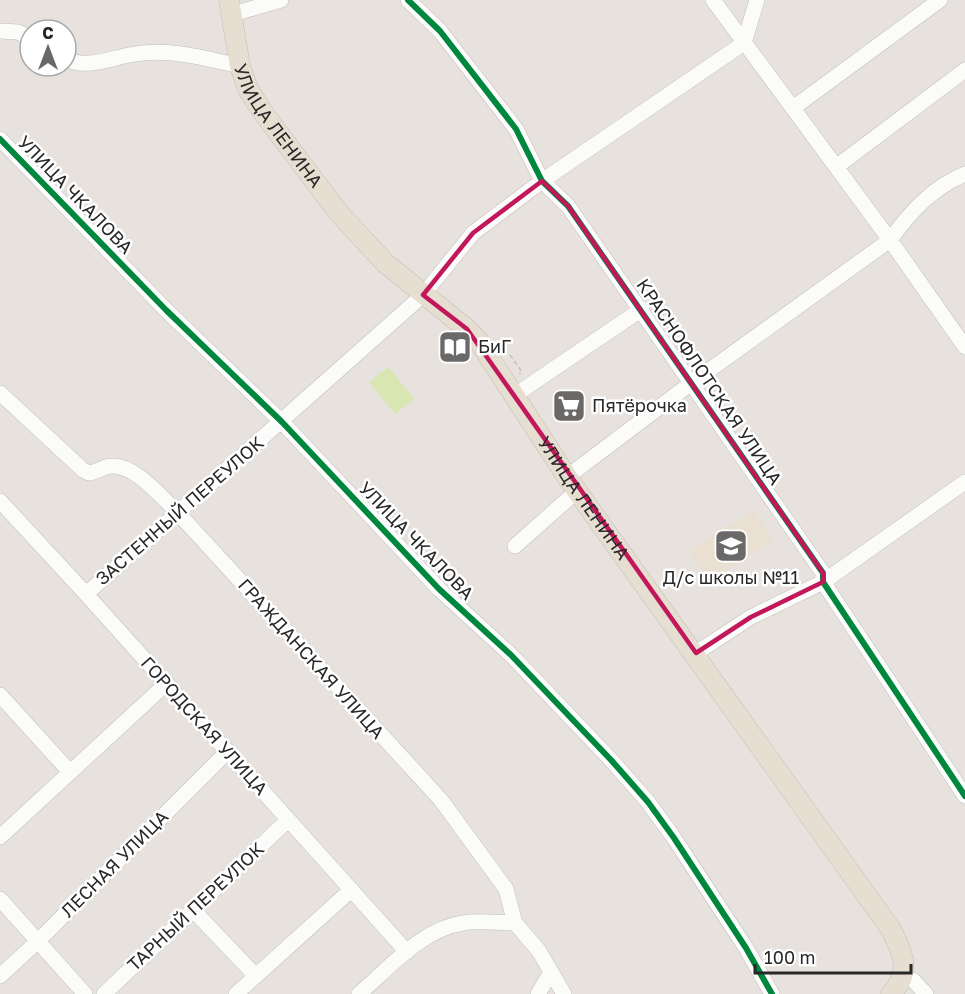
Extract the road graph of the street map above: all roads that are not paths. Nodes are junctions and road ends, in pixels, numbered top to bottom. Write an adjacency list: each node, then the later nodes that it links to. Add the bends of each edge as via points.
1 (281, 0): 6 (street)
2 (408, 0): 17 (street, КРАСНОФЛОТСКАЯ УЛИЦА, via 440,31 516,129)
3 (713, 0): 9 (street)
4 (757, 0): 9 (street)
5 (940, 0): 13 (street)
6 (231, 7): 11 (main road, УЛИЦА ЛЕНИНА)
7 (0, 31): 8 (street)
8 (18, 33)
9 (744, 43): 13 (street); 17 (street, ЗАСТЕННЫЙ ПЕРЕУЛОК)
10 (78, 62): 11 (street, via 165,52)
11 (240, 66): 19 (main road, УЛИЦА ЛЕНИНА, via 248,89 264,114 338,212 385,263)
12 (965, 70): 15 (street)
13 (793, 108): 15 (street)
14 (0, 139): 25 (street, УЛИЦА ЧКАЛОВА, via 166,310)
15 (836, 167): 18 (street)
16 (965, 174): 18 (street, via 932,193)
17 (542, 181): 19 (street, ЗАСТЕННЫЙ ПЕРЕУЛОК, via 473,233); 20 (street, КРАСНОФЛОТСКАЯ УЛИЦА, via 568,206)
18 (890, 240): 21 (street); 22 (street)
19 (423, 295): 24 (main road, УЛИЦА ЛЕНИНА, via 467,329); 25 (street, ЗАСТЕННЫЙ ПЕРЕУЛОК)
20 (642, 309): 22 (street, КРАСНОФЛОТСКАЯ УЛИЦА); 24 (street)
21 (965, 347)
22 (690, 384): 27 (street); 31 (street, КРАСНОФЛОТСКАЯ УЛИЦА, via 822,573)
23 (0, 393): 29 (street, ГРАЖДАНСКАЯ УЛИЦА, via 83,470 89,473 110,466 126,470)
24 (515, 395): 27 (main road, УЛИЦА ЛЕНИНА)
25 (282, 422): 29 (street, ЗАСТЕННЫЙ ПЕРЕУЛОК); 57 (street, УЛИЦА ЧКАЛОВА, via 439,589 575,719 648,802 746,948)
26 (965, 482): 31 (street)
27 (572, 484): 30 (street); 33 (main road, УЛИЦА ЛЕНИНА)
28 (0, 501): 32 (street, ГОРОДСКАЯ УЛИЦА)
29 (178, 513): 32 (street, ЗАСТЕННЫЙ ПЕРЕУЛОК); 44 (street, ГРАЖДАНСКАЯ УЛИЦА, via 441,800 506,889)
30 (515, 546)
31 (823, 582): 33 (street, via 751,617); 38 (street, КРАСНОФЛОТСКАЯ УЛИЦА)
32 (86, 594): 34 (street, ГОРОДСКАЯ УЛИЦА)
33 (696, 653): 50 (main road, УЛИЦА ЛЕНИНА, via 890,928 905,961)
34 (167, 683): 36 (street, ГОРОДСКАЯ УЛИЦА); 37 (street)
35 (0, 695): 37 (street)
36 (228, 751): 39 (street, ГОРОДСКАЯ УЛИЦА); 45 (street, ЛЕСНАЯ УЛИЦА)
37 (69, 771): 40 (street)
38 (965, 796)
39 (288, 820): 41 (street, ГОРОДСКАЯ УЛИЦА); 43 (street, ТАРНЫЙ ПЕРЕУЛОК)
40 (0, 837)
41 (351, 890): 46 (street, ГОРОДСКАЯ УЛИЦА); 49 (street)
42 (0, 899): 45 (street)
43 (193, 910): 49 (street); 52 (street, ТАРНЫЙ ПЕРЕУЛОК)
44 (514, 923): 46 (street, via 464,922); 47 (street, ГРАЖДАНСКАЯ УЛИЦА, via 539,951)
45 (37, 942): 48 (street, ЛЕСНАЯ УЛИЦА); 51 (street)
46 (407, 952): 54 (street)
47 (551, 972): 55 (street); 56 (street, ГРАЖДАНСКАЯ УЛИЦА)
48 (0, 975)
49 (256, 976): 53 (street)
50 (903, 978): 58 (main road); 59 (street, via 913,980)
51 (85, 994)
52 (104, 994)
53 (236, 994)
54 (359, 994)
55 (538, 994)
56 (564, 994)
57 (772, 994)
58 (891, 994)
59 (926, 994)

